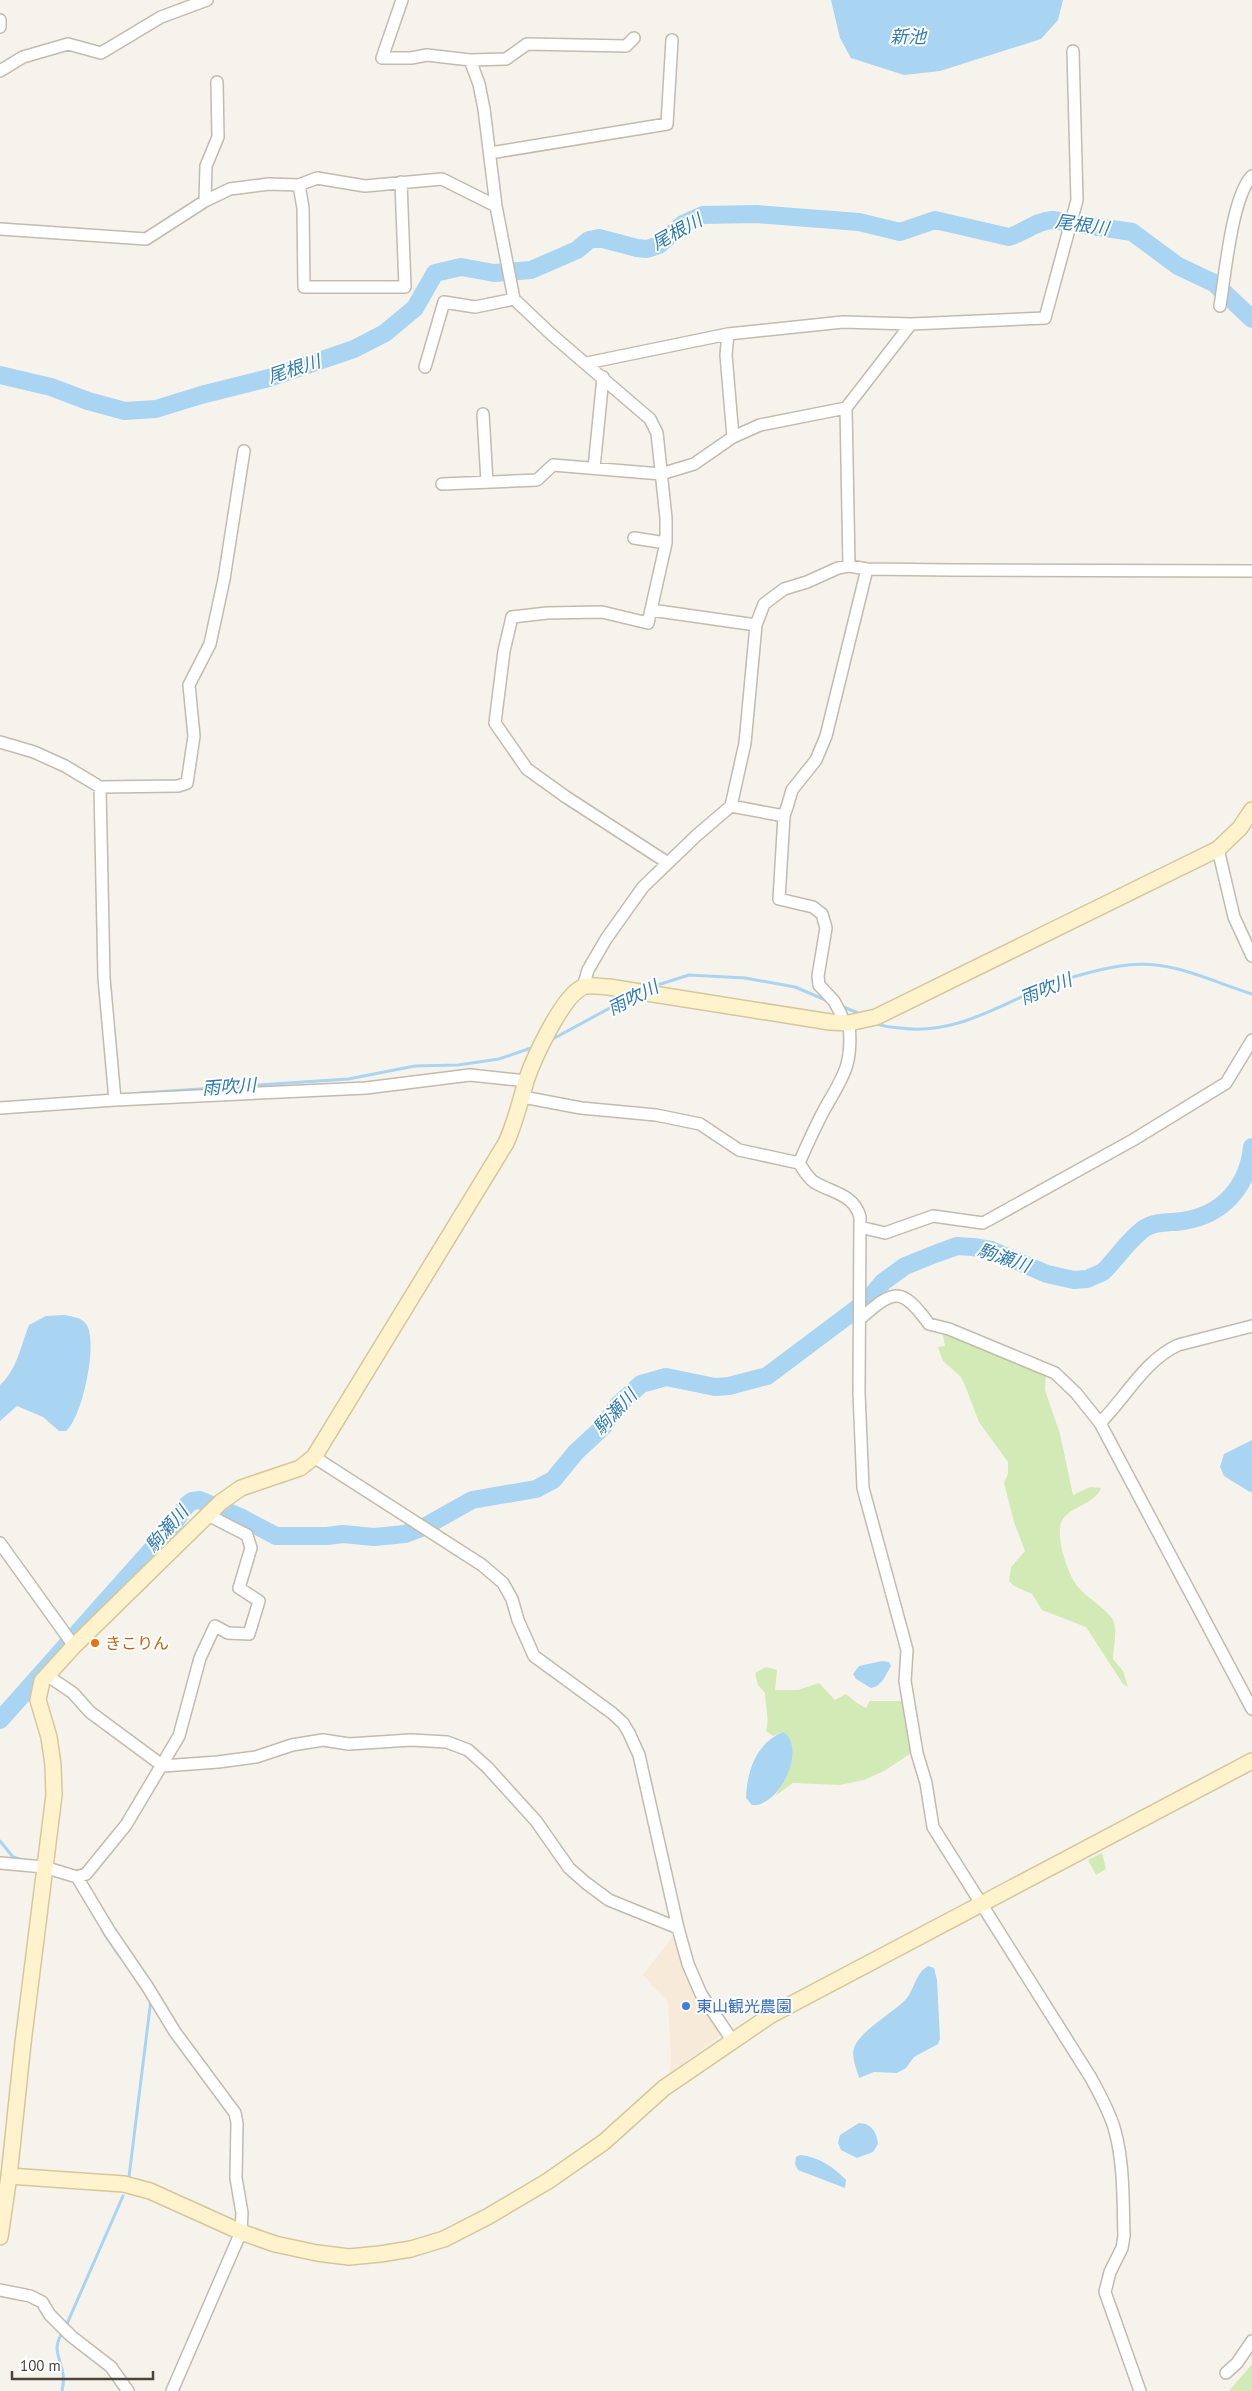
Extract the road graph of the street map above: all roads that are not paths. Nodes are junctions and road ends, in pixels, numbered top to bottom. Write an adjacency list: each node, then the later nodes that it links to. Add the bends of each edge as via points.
1 (207, 0): 9 (street, via 161,17 101,53 68,44 23,57)
2 (402, 0): 8 (street, via 382,58 427,55)
3 (0, 20): 4 (street)
4 (0, 27)
5 (634, 38): 8 (street, via 626,46 527,44 506,59)
6 (672, 40): 11 (street, via 667,124)
7 (1073, 51): 20 (street, via 1077,200 1045,318)
8 (470, 60): 11 (street, via 479,84)
9 (0, 71)
10 (217, 82): 15 (street, via 218,137 206,166)
11 (490, 153): 16 (street)
12 (1252, 176): 19 (street, via 1245,183 1235,217)
13 (400, 182): 14 (street, via 365,186 317,178); 14 (street, via 405,287 304,287 303,208); 16 (street, via 442,179)
14 (299, 185): 15 (street, via 269,184 230,189)
15 (205, 201): 17 (street, via 146,239)
16 (496, 206): 18 (street)
17 (0, 229)
18 (514, 299): 22 (street); 23 (street, via 475,307 444,302)
19 (1220, 306)
20 (911, 324): 21 (street, via 843,322); 25 (street)
21 (728, 334): 22 (street); 27 (street, via 726,355)
22 (587, 363): 24 (street)
23 (425, 367)
24 (603, 378): 29 (street); 30 (street, via 650,419 657,433)
25 (846, 408): 27 (street, via 783,419); 35 (street)
26 (483, 414): 31 (street)
27 (733, 437): 30 (street, via 694,464)
28 (244, 451): 41 (street, via 224,579 210,644 189,685 194,736 186,783 178,786)
29 (594, 468): 30 (street); 31 (street, via 553,465 537,480)
30 (661, 474): 34 (street)
31 (487, 482): 32 (street)
32 (442, 484)
33 (634, 538): 34 (street)
34 (666, 543): 38 (street)
35 (849, 566): 36 (street); 39 (street, via 773,596 764,604)
36 (867, 568): 37 (street); 44 (street, via 826,736 816,760 792,790)
37 (1252, 571)
38 (651, 610): 39 (street); 46 (street, via 648,624 602,612 512,617 504,651 495,723 527,769)
39 (756, 625): 42 (street, via 746,743)
40 (0, 742): 41 (street, via 34,752)
41 (100, 787): 53 (street, via 104,978)
42 (731, 806): 44 (street); 46 (street)
43 (1252, 810): 45 (street, via 1240,828)
44 (784, 816): 49 (street, via 779,900 813,907 822,914 826,928 819,985)
45 (1218, 849): 47 (street, via 1234,916); 49 (street, via 876,1017)
46 (668, 863): 48 (street, via 643,887 606,939 588,970)
47 (1252, 956)
48 (583, 987): 49 (street, via 625,989); 51 (street, via 566,1003)
49 (847, 1021): 55 (street, via 850,1050 844,1078)
50 (1252, 1040): 56 (street, via 1226,1083 1133,1140 982,1223 933,1216 885,1233)
51 (526, 1081): 52 (street); 53 (street, via 470,1074 366,1088)
52 (523, 1097): 55 (street, via 700,1124 739,1150); 60 (street, via 506,1143)
53 (114, 1100): 54 (street)
54 (0, 1108)
55 (799, 1163): 56 (street, via 812,1181 846,1197 858,1207)
56 (860, 1226): 57 (street)
57 (860, 1316): 59 (street, via 888,1297 903,1297 915,1305 929,1324 950,1328 1055,1373); 71 (street, via 863,1488 907,1650 906,1681 917,1753 933,1827)
58 (1252, 1326): 59 (street, via 1167,1350)
59 (1100, 1423): 65 (street)
60 (314, 1458): 61 (street, via 300,1468 241,1488); 72 (street, via 482,1565 503,1583 530,1650 540,1662 596,1700 623,1723 638,1755)
61 (213, 1510): 63 (street); 67 (street, via 247,1535 251,1548 239,1588 259,1601 249,1634 228,1632 215,1626 200,1658 179,1736)
62 (0, 1543): 63 (street)
63 (74, 1646): 64 (street)
64 (48, 1676): 67 (street); 69 (street, via 39,1689 38,1700 53,1765 54,1795)
65 (1252, 1709)
66 (1252, 1761): 71 (street)
67 (162, 1766): 70 (street, via 126,1825 86,1874); 72 (street, via 256,1757 292,1745 323,1740 349,1744 411,1740 447,1742 468,1750 487,1767 536,1821 569,1868 586,1882 610,1900)
68 (0, 1863): 69 (street)
69 (44, 1867): 70 (street); 74 (street)
70 (77, 1876): 75 (street, via 175,2032 234,2113)
71 (980, 1904): 73 (street, via 771,2015); 82 (street, via 1091,2078 1115,2130 1120,2158 1124,2236 1105,2292)
72 (678, 1928): 73 (street, via 701,1994)
73 (732, 2040): 75 (street, via 664,2088 604,2142 518,2199 444,2239 411,2249 349,2257 291,2249)
74 (9, 2176): 75 (street, via 124,2184 150,2191); 76 (street)
75 (241, 2232): 81 (street)
76 (0, 2237)
77 (0, 2290): 80 (street, via 42,2302 71,2336 110,2367)
78 (1252, 2341): 79 (street)
79 (1226, 2373)
80 (128, 2391)
81 (172, 2391)
82 (1140, 2391)

